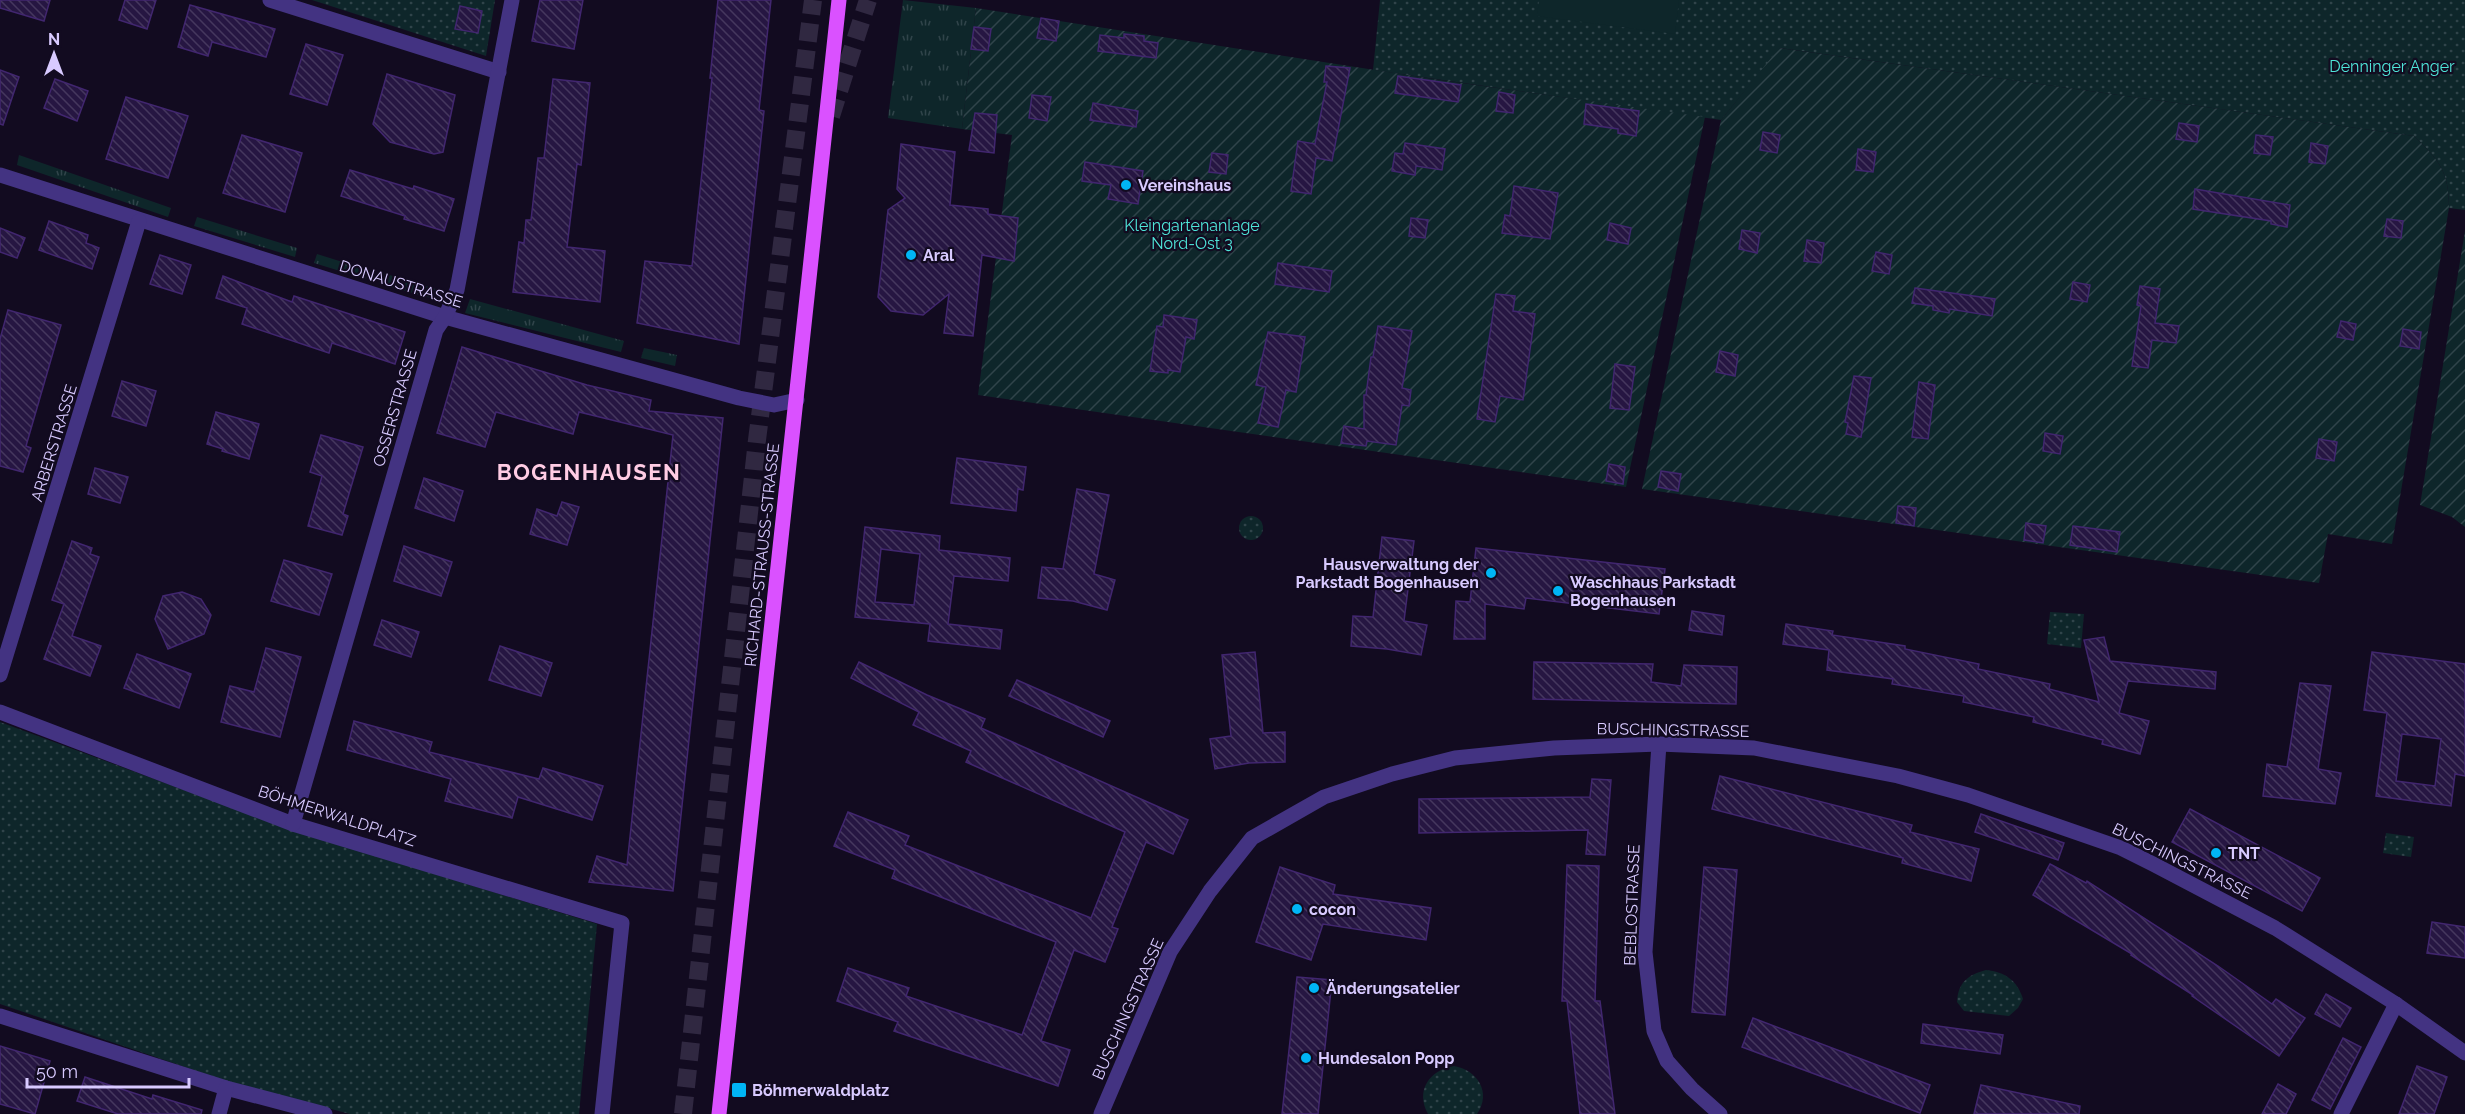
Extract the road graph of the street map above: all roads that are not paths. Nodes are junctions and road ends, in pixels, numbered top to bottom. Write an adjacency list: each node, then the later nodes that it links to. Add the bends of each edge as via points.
1 (270, 0): 4 (street)
2 (512, 0): 4 (street, OSSERSTRASSE)
3 (839, 0): 8 (main road, RICHARD-STRAUSS-STRASSE)
4 (499, 72): 7 (street, OSSERSTRASSE, via 457,290)
5 (0, 175): 6 (street, DONAUSTRASSE)
6 (139, 221): 7 (street, DONAUSTRASSE); 9 (street, ARBERSTRASSE)
7 (445, 317): 8 (street, DONAUSTRASSE, via 739,398 774,405); 12 (street, OSSERSTRASSE, via 436,330)
8 (797, 400): 20 (main road, RICHARD-STRAUSS-STRASSE)
9 (0, 675)
10 (0, 712): 12 (street, BÖHMERWALDPLATZ)
11 (1659, 744): 13 (street, BUSCHINGSTRASSE, via 1754,748 1898,776 1968,795 2110,844 2275,928); 21 (street, BUSCHINGSTRASSE, via 1554,748 1455,758 1324,797 1252,838 1210,891 1170,952); 22 (street, BEBLOSTRASSE, via 1646,952 1654,1031 1667,1061)
12 (293, 824): 19 (street, BÖHMERWALDPLATZ, via 622,923)
13 (2396, 1004): 15 (street, BUSCHINGSTRASSE); 23 (street)
14 (0, 1016): 16 (street)
15 (2465, 1053)
16 (226, 1088): 17 (street); 18 (street)
17 (219, 1114)
18 (325, 1114)
19 (602, 1114)
20 (719, 1114)
21 (1101, 1114)
22 (1720, 1114)
23 (2341, 1114)

